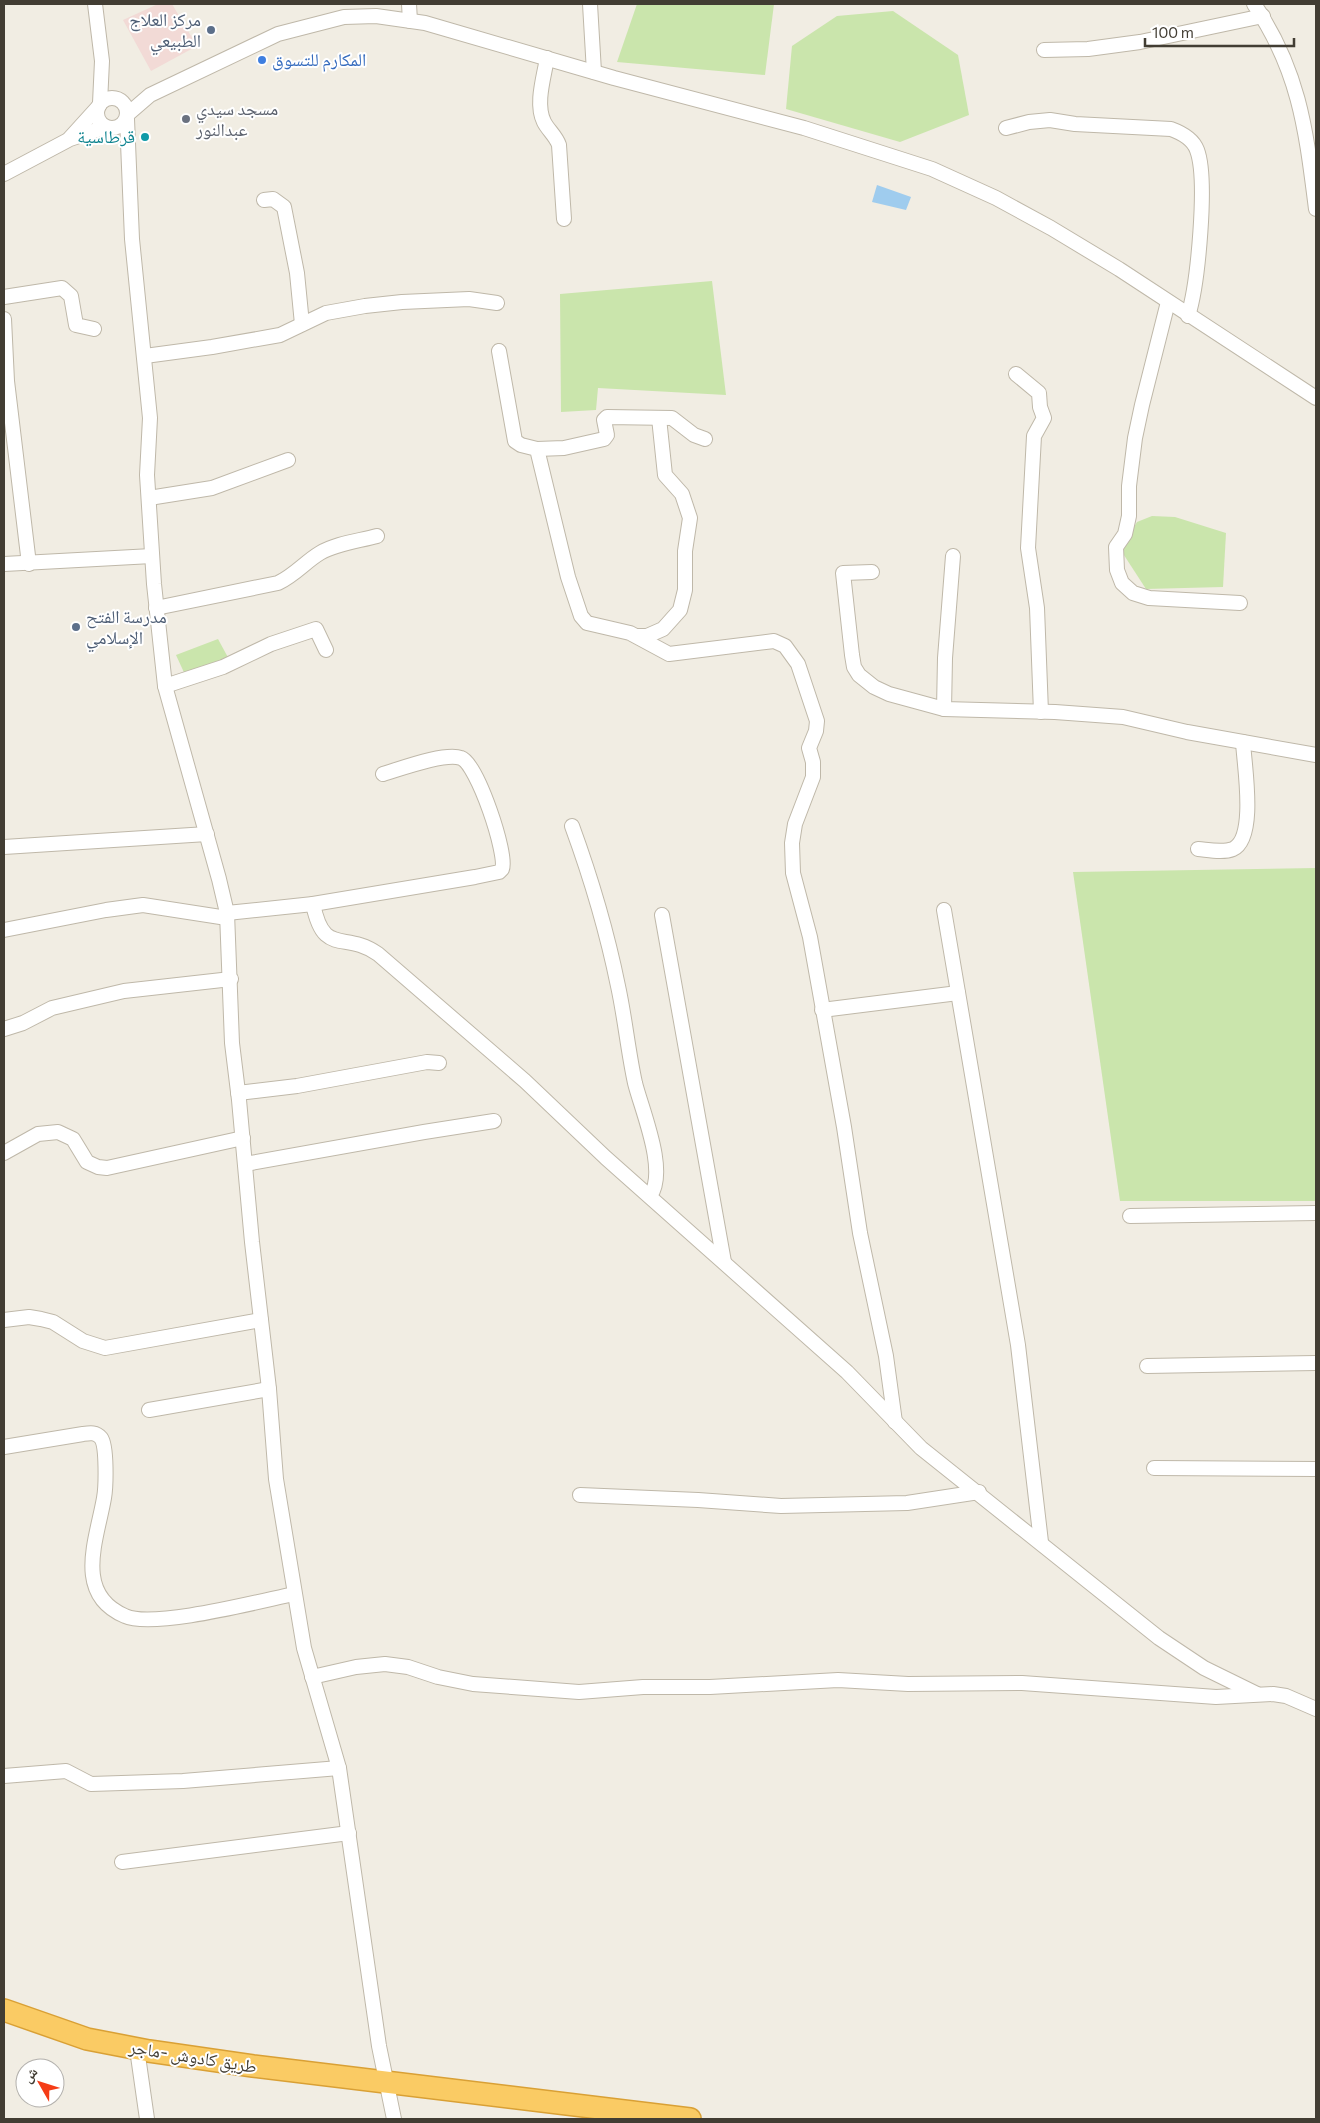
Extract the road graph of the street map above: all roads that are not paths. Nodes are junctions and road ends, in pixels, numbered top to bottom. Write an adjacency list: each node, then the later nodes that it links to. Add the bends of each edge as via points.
1 (94, 4): 9 (street)
2 (409, 4): 6 (street)
3 (590, 4): 10 (street)
4 (1254, 4): 5 (street)
5 (1263, 16): 7 (street, via 1140,42 1088,49); 21 (street, via 1283,54 1301,109)
6 (410, 20): 8 (street); 11 (street, via 344,17 278,34)
7 (1044, 50)
8 (547, 58): 10 (street); 22 (street, via 541,111 545,124 559,145)
9 (102, 61): 12 (street); 13 (street)
10 (594, 72): 24 (street, via 804,128 932,169 1026,213)
11 (150, 95): 12 (street); 14 (street)
12 (118, 99): 13 (street, via 108,98); 14 (street, via 126,105)
13 (99, 105): 15 (street, via 98,121); 17 (street)
14 (127, 116): 15 (street, via 121,126); 18 (street)
15 (107, 128): 17 (street); 18 (street)
16 (1006, 128): 26 (street, via 1050,120 1171,129 1192,141 1201,164 1202,202 1194,294)
17 (70, 139): 19 (street)
18 (127, 158): 31 (street)
19 (4, 174)
20 (264, 200): 28 (street, via 273,199 284,207 297,273)
21 (1316, 208)
22 (564, 219)
23 (4, 297): 29 (street, via 62,288 71,296 76,325)
24 (1168, 302): 26 (street); 45 (street, via 1135,438 1129,486 1130,516 1116,547 1117,570 1122,583 1133,593 1149,598)
25 (497, 303): 28 (street, via 468,299 402,302 326,313)
26 (1188, 316): 33 (street)
27 (4, 319): 43 (street, via 7,381)
28 (302, 324): 31 (street, via 280,335)
29 (94, 329)
30 (499, 351): 36 (street, via 516,441)
31 (145, 356): 38 (street, via 150,418)
32 (1016, 374): 51 (street, via 1039,393 1044,414 1035,431 1028,548 1037,608)
33 (1316, 398)
34 (659, 418): 35 (street, via 675,419); 36 (street, via 607,417 604,420 607,435 604,439 564,448); 47 (street, via 664,475 682,494 690,518 685,551 685,590 680,610 663,629 647,636)
35 (705, 440)
36 (537, 448): 47 (street, via 568,577 581,616 591,624)
37 (288, 460): 38 (street, via 212,488)
38 (149, 498): 40 (street)
39 (378, 536): 46 (street, via 320,553 278,583)
40 (152, 556): 43 (street); 46 (street)
41 (953, 556): 50 (street)
42 (4, 564): 43 (street)
43 (29, 564)
44 (872, 572): 50 (street, via 843,573 854,667 866,681 889,694)
45 (1240, 603)
46 (156, 608): 49 (street)
47 (637, 636): 66 (street, via 669,654 774,641 785,646 798,664 817,721 809,748 813,777 795,824 792,843 793,873 810,937)
48 (326, 650): 49 (street, via 316,629 271,644 223,667)
49 (165, 686): 56 (street)
50 (944, 709): 51 (street)
51 (1041, 712): 52 (street, via 1123,717)
52 (1243, 742): 53 (street); 58 (street, via 1247,818 1243,839 1228,850)
53 (1316, 755)
54 (383, 774): 59 (street, via 432,760 464,758 485,794 502,856 502,869 475,877)
55 (572, 826): 74 (street, via 618,984 635,1082 654,1149 657,1174)
56 (206, 834): 57 (street); 61 (street)
57 (4, 847)
58 (1198, 849)
59 (313, 904): 61 (street); 74 (street, via 325,936 337,942 359,944 378,954 525,1081)
60 (944, 910): 65 (street)
61 (227, 915): 63 (street, via 143,905); 64 (street)
62 (662, 915): 77 (street)
63 (4, 930)
64 (231, 979): 67 (street, via 124,991 52,1008); 69 (street, via 232,1043)
65 (958, 993): 66 (street); 90 (street, via 1018,1345)
66 (822, 1010): 84 (street, via 860,1233 886,1356)
67 (4, 1029)
68 (439, 1063): 69 (street, via 427,1062)
69 (238, 1093): 71 (street)
70 (494, 1121): 73 (street)
71 (243, 1138): 72 (street, via 107,1168 87,1162 73,1139 58,1132 38,1134); 73 (street)
72 (4, 1154)
73 (245, 1164): 79 (street)
74 (650, 1196): 77 (street)
75 (1316, 1213): 76 (street)
76 (1130, 1216)
77 (724, 1262): 84 (street, via 847,1372)
78 (4, 1320): 79 (street, via 29,1316 53,1322 83,1341 105,1348)
79 (261, 1320): 82 (street)
80 (1316, 1363): 81 (street)
81 (1147, 1366)
82 (269, 1389): 83 (street); 91 (street, via 276,1479)
83 (149, 1410)
84 (895, 1422): 88 (street, via 921,1448)
85 (4, 1447): 91 (street, via 83,1434 100,1436 105,1444 104,1495 93,1544 92,1566 96,1588 105,1604 126,1617 145,1620 229,1609)
86 (1154, 1468): 87 (street)
87 (1316, 1469)
88 (979, 1492): 89 (street, via 907,1503 781,1506); 90 (street)
89 (580, 1495)
90 (1041, 1542): 93 (street, via 1160,1638 1204,1668)
91 (294, 1594): 92 (street)
92 (312, 1677): 93 (street, via 385,1664 473,1684 579,1692 838,1680 908,1684 1022,1683 1216,1697); 95 (street)
93 (1257, 1694): 94 (street, via 1286,1696)
94 (1316, 1709)
95 (339, 1768): 96 (street, via 183,1781 91,1784 66,1771); 97 (street)
96 (4, 1776)
97 (349, 1833): 98 (street); 101 (street)
98 (122, 1862)
99 (4, 2010): 100 (highway, طريق كادوش -ماجر, via 88,2039)
100 (137, 2048): 101 (highway, طريق كادوش -ماجر); 102 (street)
101 (386, 2082): 103 (street); 104 (highway, طريق كادوش -ماجر)
102 (147, 2119)
103 (394, 2119)
104 (690, 2119)

